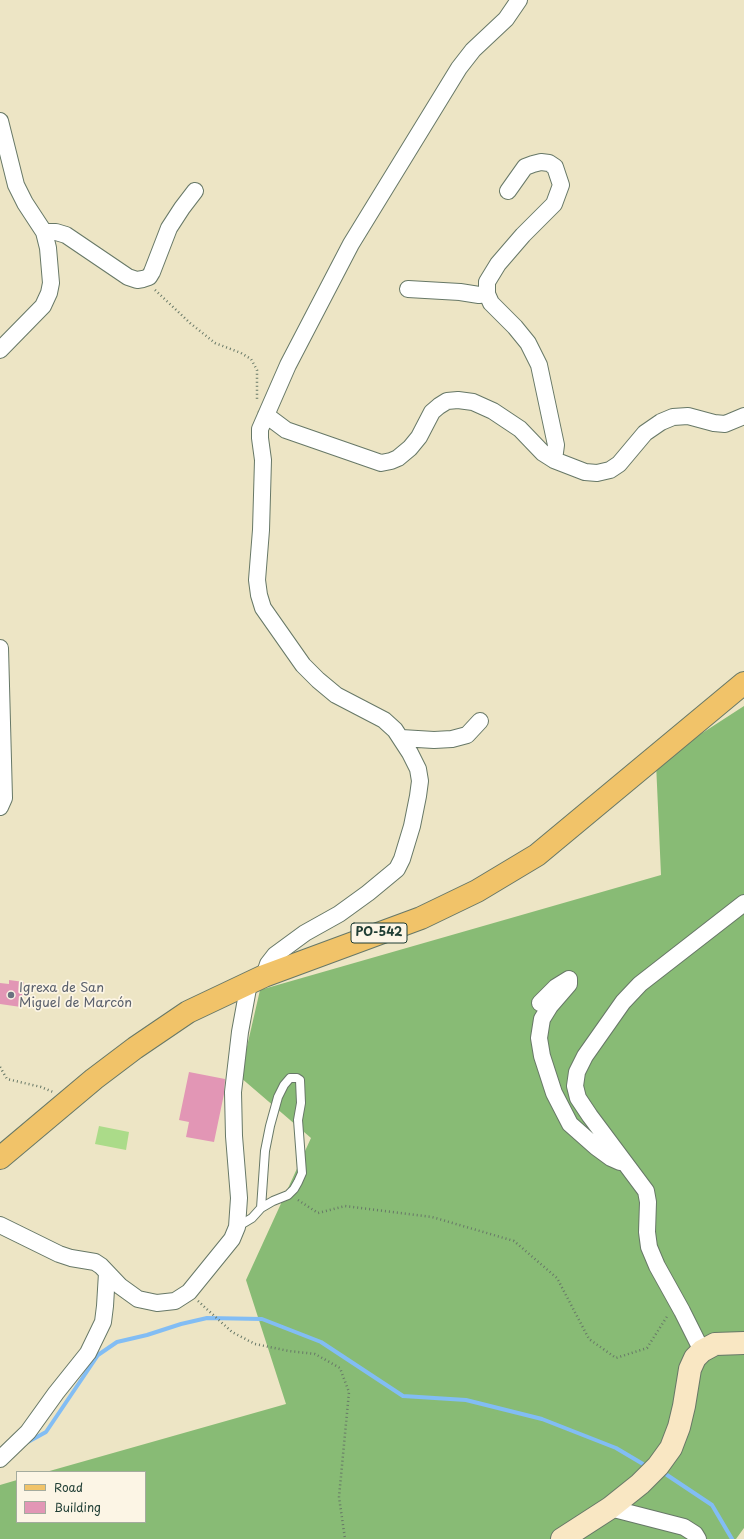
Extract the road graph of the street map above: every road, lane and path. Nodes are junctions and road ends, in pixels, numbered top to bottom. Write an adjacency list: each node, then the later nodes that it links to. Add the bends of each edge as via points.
1 (519, 0): 10 (street, via 506,19 473,50 459,68 351,244 288,365)
2 (0, 121): 5 (street, via 16,185)
3 (195, 191): 6 (street, via 169,228 152,272 149,277)
4 (508, 191): 8 (street, via 526,167 541,162 555,167 561,185 554,204 490,274)
5 (44, 232): 6 (street, via 66,235 128,277); 9 (street, via 51,270 49,293 43,306)
6 (143, 279): 10 (path, via 215,343 251,359 256,370)
7 (408, 289): 8 (street, via 460,292 479,296)
8 (487, 294): 12 (street, via 491,303 528,343 539,365 556,445)
9 (0, 350)
10 (262, 408): 12 (street, via 286,430 380,463 398,458 410,448 432,412 439,406 447,401 473,402 520,429); 16 (street, via 261,530 257,580 263,608 302,665 336,695 384,720)
11 (744, 416): 12 (street, via 725,424 688,416 673,417 645,433 619,464 598,473 585,472)
12 (554, 460)
13 (0, 648): 17 (street, via 4,798)
14 (744, 683): 19 (main road, PO-542, via 537,855 477,891 421,918)
15 (480, 721): 16 (street, via 467,735 452,739)
16 (401, 738): 19 (street, via 418,769 420,781 412,826 397,869 345,910 275,955)
17 (0, 807)
18 (744, 903): 24 (street, via 640,984 619,1008 585,1056 577,1072 575,1086 578,1098)
19 (257, 979): 23 (main road, PO-542, via 188,1012 141,1043); 28 (street, via 240,1032 233,1092 239,1198)
20 (540, 1003): 24 (street, via 556,987 569,979 569,984 542,1019 539,1038 542,1056 554,1093 570,1124 596,1147)
21 (0, 1067): 22 (path, via 7,1079)
22 (41, 1087)
23 (0, 1158)
24 (624, 1164): 31 (street, via 646,1191 649,1247)
25 (288, 1195): 26 (lane); 26 (lane, via 302,1173 298,1120 301,1103 300,1080 297,1078 290,1078 284,1085 270,1126 265,1151); 31 (path, via 318,1213 345,1206 432,1217 514,1241 557,1278 589,1339 616,1358 647,1348)
26 (262, 1208): 28 (lane)
27 (0, 1225): 29 (street, via 59,1254 95,1262)
28 (237, 1227): 30 (street, via 232,1239)
29 (107, 1273): 30 (street, via 138,1299 157,1303 175,1302); 34 (street, via 103,1322 88,1353 28,1432)
30 (189, 1292): 36 (path, via 232,1332 255,1344 315,1354 340,1368 349,1392 339,1497)
31 (677, 1302): 33 (street)
32 (744, 1343): 33 (street, via 714,1344)
33 (702, 1351): 35 (street, via 695,1358 690,1370 680,1427 671,1448 640,1484)
34 (0, 1459)
35 (610, 1508): 37 (street); 38 (street, via 684,1527)
36 (345, 1539)
37 (562, 1539)
38 (698, 1539)

